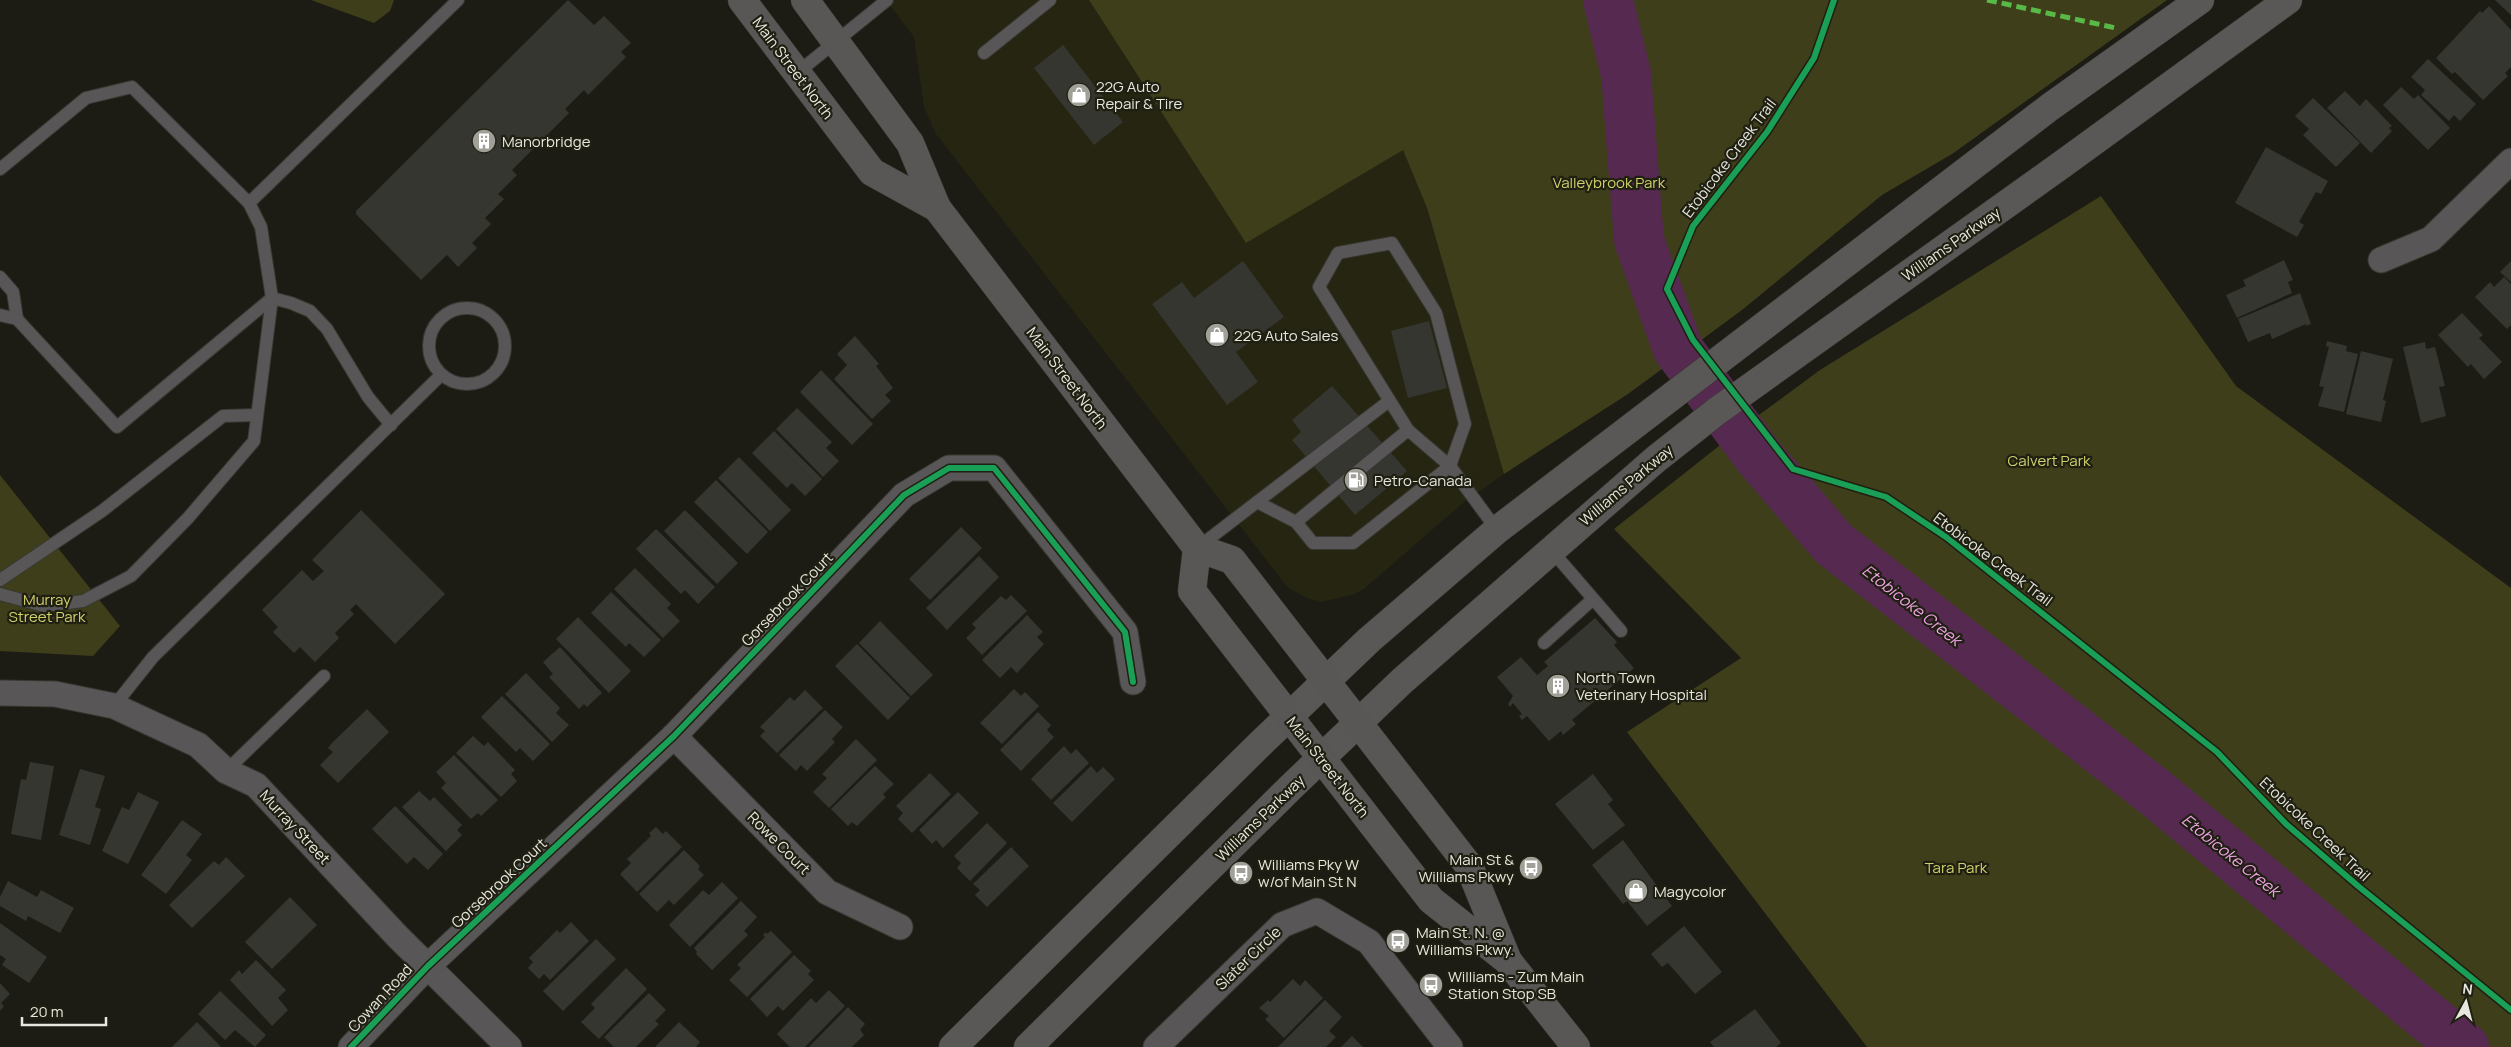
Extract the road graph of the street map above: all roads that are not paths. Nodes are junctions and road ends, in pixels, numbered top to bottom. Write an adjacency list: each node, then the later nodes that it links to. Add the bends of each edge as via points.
1 (458, 0): 13 (lane)
2 (742, 0): 10 (main road, Main Street North)
3 (805, 0): 8 (main road, Main Street North)
4 (887, 0): 8 (lane)
5 (1050, 0): 9 (lane)
6 (2200, 0): 28 (main road, via 2050,108)
7 (2288, 0): 30 (main road, Williams Parkway, via 1656,459)
8 (836, 42): 10 (lane); 14 (main road, Main Street North, via 910,143)
9 (984, 53)
10 (797, 73): 14 (main road, Main Street North, via 872,172)
11 (2511, 161): 15 (street, via 2431,239)
12 (0, 169): 13 (lane, via 86,98 132,87)
13 (249, 203): 17 (lane, via 262,227)
14 (938, 208): 29 (main road, Main Street North)
15 (2381, 260)
16 (0, 277): 19 (lane, via 13,292)
17 (272, 298): 19 (lane, via 117,427); 22 (lane); 23 (lane, via 310,312 327,329 368,397)
18 (0, 315): 19 (lane)
19 (17, 319)
20 (441, 375): 20 (lane, via 453,383 467,385 494,375 506,350 498,323 488,313 460,308 447,313 436,323 428,350 432,364); 23 (lane)
21 (1389, 400): 24 (lane); 25 (lane, via 1320,288 1338,253 1392,243 1436,313 1465,424); 26 (lane)
22 (256, 415): 31 (lane, via 223,416 102,511); 32 (lane, via 254,441 188,518 131,576 82,601 44,606)
23 (390, 425): 40 (lane, via 154,657)
24 (1408, 430): 25 (lane); 27 (lane)
25 (1450, 466): 27 (lane, via 1353,543 1313,543); 28 (lane)
26 (1257, 502): 27 (lane); 29 (lane)
27 (1296, 522)
28 (1496, 530): 37 (main road)
29 (1197, 548): 37 (main road, Main Street North, via 1232,560); 41 (main road, Main Street North, via 1192,591)
30 (1552, 551): 33 (lane); 42 (main road, Williams Parkway, via 1402,681)
31 (0, 580)
32 (0, 594)
33 (1593, 599): 34 (lane); 35 (lane)
34 (1621, 631)
35 (1544, 643)
36 (324, 676): 45 (lane)
37 (1326, 681): 41 (main road); 42 (main road, Main Street North)
38 (1133, 682): 43 (street, Gorsebrook Court, via 1125,632 994,468 949,468 904,495)
39 (0, 693): 40 (street, Murray Street, via 55,694)
40 (114, 706): 45 (street, Murray Street, via 198,745)
41 (1289, 716): 44 (main road, Main Street North); 51 (main road)
42 (1359, 723): 44 (main road, Williams Parkway); 47 (main road, Main Street North, via 1470,866)
43 (674, 736): 46 (street, Rowe Court, via 827,892); 48 (street, Gorsebrook Court)
44 (1321, 758): 47 (main road, Main Street North, via 1431,900); 52 (main road, Williams Parkway)
45 (226, 772): 48 (street, Murray Street, via 256,784)
46 (900, 927)
47 (1508, 961): 55 (main road, Main Street North)
48 (428, 966): 49 (street, Cowan Road); 50 (street, Murray Street)
49 (351, 1047)
50 (509, 1047)
51 (953, 1047)
52 (1028, 1047)
53 (1156, 1047): 54 (street, Slater Circle, via 1282,925 1317,911 1369,942)
54 (1450, 1047)
55 (1576, 1047)

